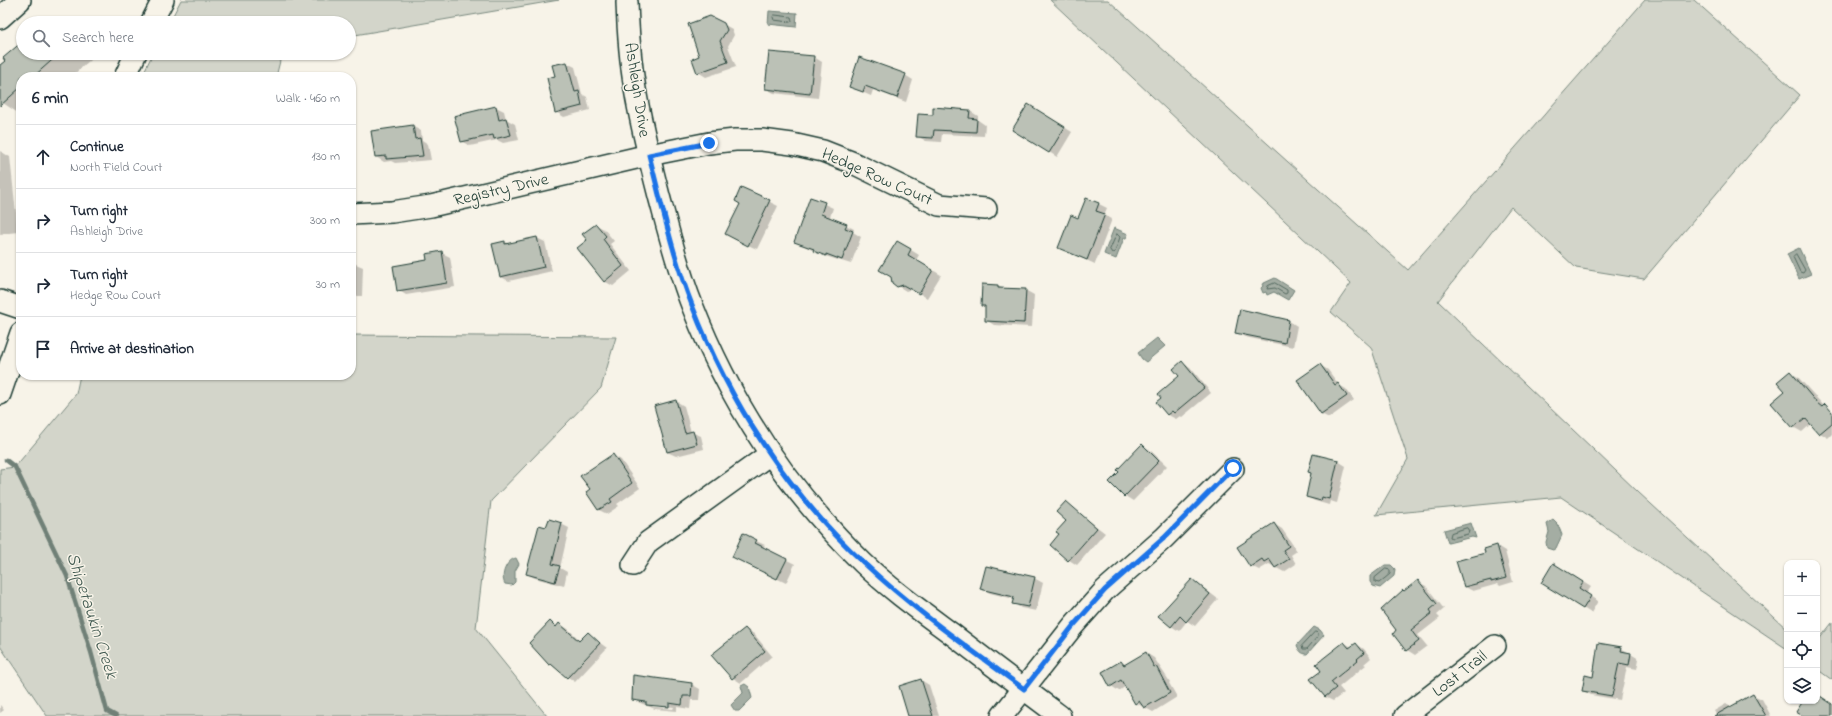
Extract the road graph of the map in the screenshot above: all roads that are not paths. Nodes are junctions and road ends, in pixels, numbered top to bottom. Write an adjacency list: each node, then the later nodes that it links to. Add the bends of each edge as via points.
1 (20, 0): 5 (street)
2 (162, 0): 4 (street)
3 (627, 2): 8 (street, Ashleigh Drive, via 635,90)
4 (154, 16)
5 (0, 18)
6 (133, 60): 7 (street)
7 (127, 72)
8 (649, 155): 9 (street, Hedge Row Court, via 735,140 792,144 852,162 939,205); 10 (street, Registry Drive, via 431,206); 15 (street, Ashleigh Drive, via 691,304 737,402)
9 (986, 209)
10 (356, 214)
11 (0, 301): 12 (street)
12 (16, 306)
13 (16, 348): 14 (street)
14 (0, 394)
15 (770, 454): 17 (street, via 648,542); 19 (street, Ashleigh Drive, via 798,492 864,564 900,596)
16 (1233, 468): 19 (street, via 1164,538 1105,590)
17 (633, 565)
18 (1495, 646): 22 (street, Lost Trail)
19 (1024, 689): 20 (street); 21 (street, Ashleigh Drive)
20 (1002, 716)
21 (1060, 716)
22 (1405, 716)

